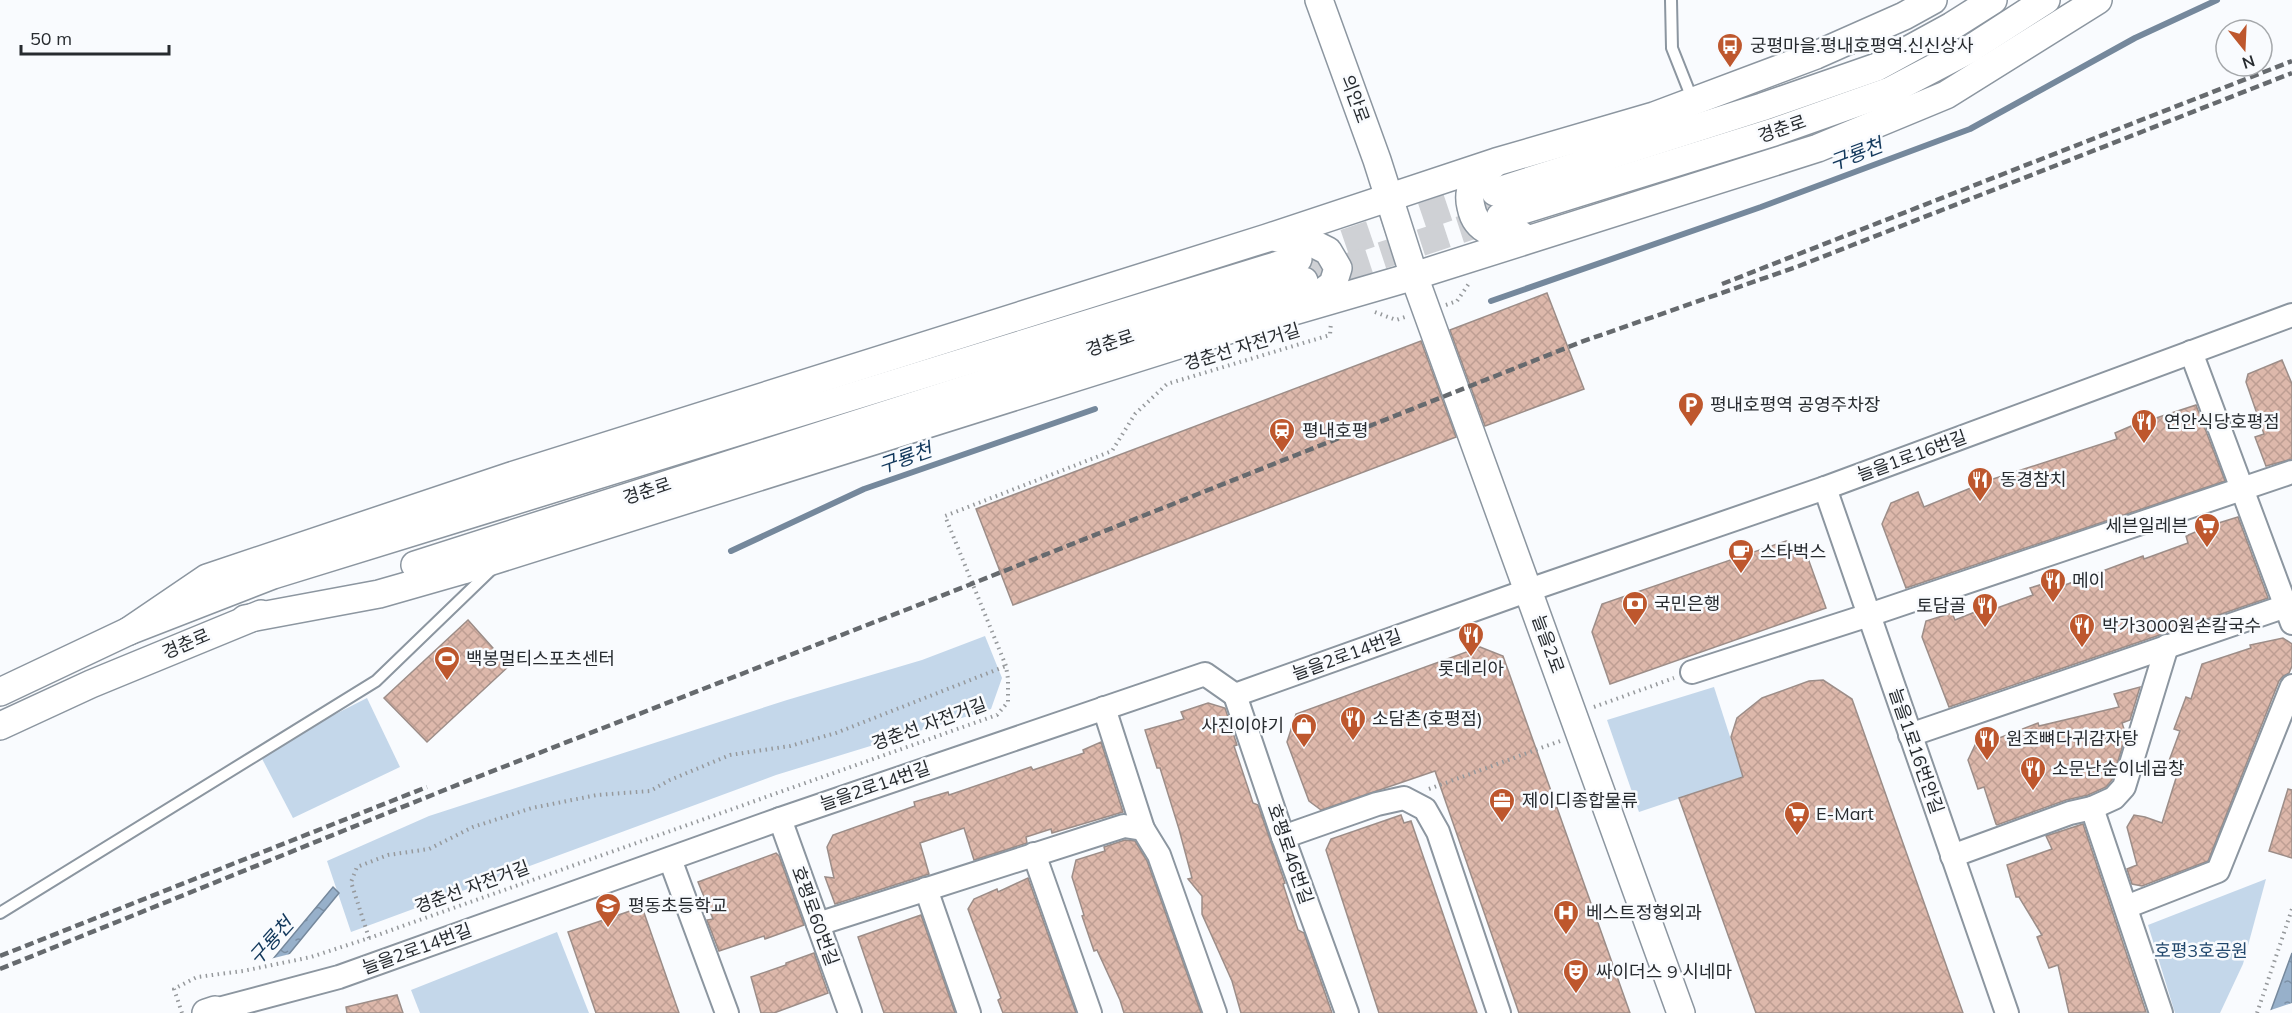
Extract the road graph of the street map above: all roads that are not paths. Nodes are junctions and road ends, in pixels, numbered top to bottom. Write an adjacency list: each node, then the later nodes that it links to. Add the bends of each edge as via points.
1 (1319, 0): 10 (street, 의안로)
2 (1671, 0): 8 (lane, via 1672,48)
3 (1933, 0): 7 (street)
4 (1993, 0): 5 (street, 경춘로, via 1877,67 1498,204 1774,132 1890,91 1970,49)
5 (2046, 0)
6 (2098, 0): 11 (street, via 1946,94 1818,148)
7 (1905, 8): 8 (street, via 1816,55)
8 (1693, 101): 9 (street)
9 (1496, 162): 10 (street); 11 (street, via 1473,182 1469,197 1473,220 1484,229 1506,236)
10 (1390, 198): 12 (street); 13 (street, 의안로)
11 (1548, 234): 13 (street)
12 (1267, 238): 14 (street, via 1314,243 1329,251 1338,268 1334,284); 25 (street, via 511,476 207,578)
13 (1414, 276): 14 (street); 21 (street, 늘을2로)
14 (1292, 312): 20 (street)
15 (2292, 315): 16 (street, 늘을1로16번길)
16 (2191, 352): 18 (street, 늘을1로16번길); 19 (street)
17 (2292, 472): 19 (street)
18 (1825, 488): 21 (street, 늘을1로16번길); 23 (street, 늘을1로16번안길)
19 (2243, 489): 22 (street); 23 (street)
20 (505, 556): 24 (street, via 379,594); 43 (lane, via 376,681)
21 (1529, 590): 30 (street, 늘을2로14번길); 53 (street, 늘을2로)
22 (2290, 611): 26 (street)
23 (1869, 615): 27 (street); 33 (street, 늘을1로16번안길)
24 (245, 619): 25 (street, 경춘로, via 1301,270 273,575); 32 (street, 경춘로)
25 (129, 631): 29 (street, 경춘로)
26 (2168, 646): 33 (street); 34 (street, via 2124,787 2114,798)
27 (1692, 672)
28 (2292, 686): 42 (street, via 2218,871)
29 (0, 692)
30 (1235, 695): 31 (street, 늘을2로14번길, via 1205,674); 37 (street, 호평로46번길)
31 (1104, 708): 35 (street, 늘을2로14번길); 36 (street)
32 (0, 726)
33 (1910, 735): 39 (street, 늘을1로16번안길)
34 (2092, 808): 39 (street); 42 (street)
35 (780, 819): 40 (street, 늘을2로14번길); 44 (street, 호평로60번길)
36 (1143, 829): 38 (street, via 1124,826); 50 (street, via 1159,855)
37 (1283, 837): 51 (street, 호평로46번길); 52 (street, via 1404,798 1425,808 1438,832)
38 (1035, 854): 41 (street); 49 (street)
39 (1952, 856): 54 (street, 늘을1로16번안길)
40 (670, 859): 45 (street, 늘을2로14번길, via 339,977); 46 (street)
41 (926, 889): 44 (street); 48 (street)
42 (2126, 907): 55 (street)
43 (0, 913)
44 (818, 924): 47 (street, 호평로60번길)
45 (212, 1012)
46 (727, 1013)
47 (850, 1013)
48 (969, 1013)
49 (1090, 1013)
50 (1215, 1013)
51 (1347, 1013)
52 (1499, 1013)
53 (1681, 1013)
54 (2007, 1013)
55 (2161, 1013)

